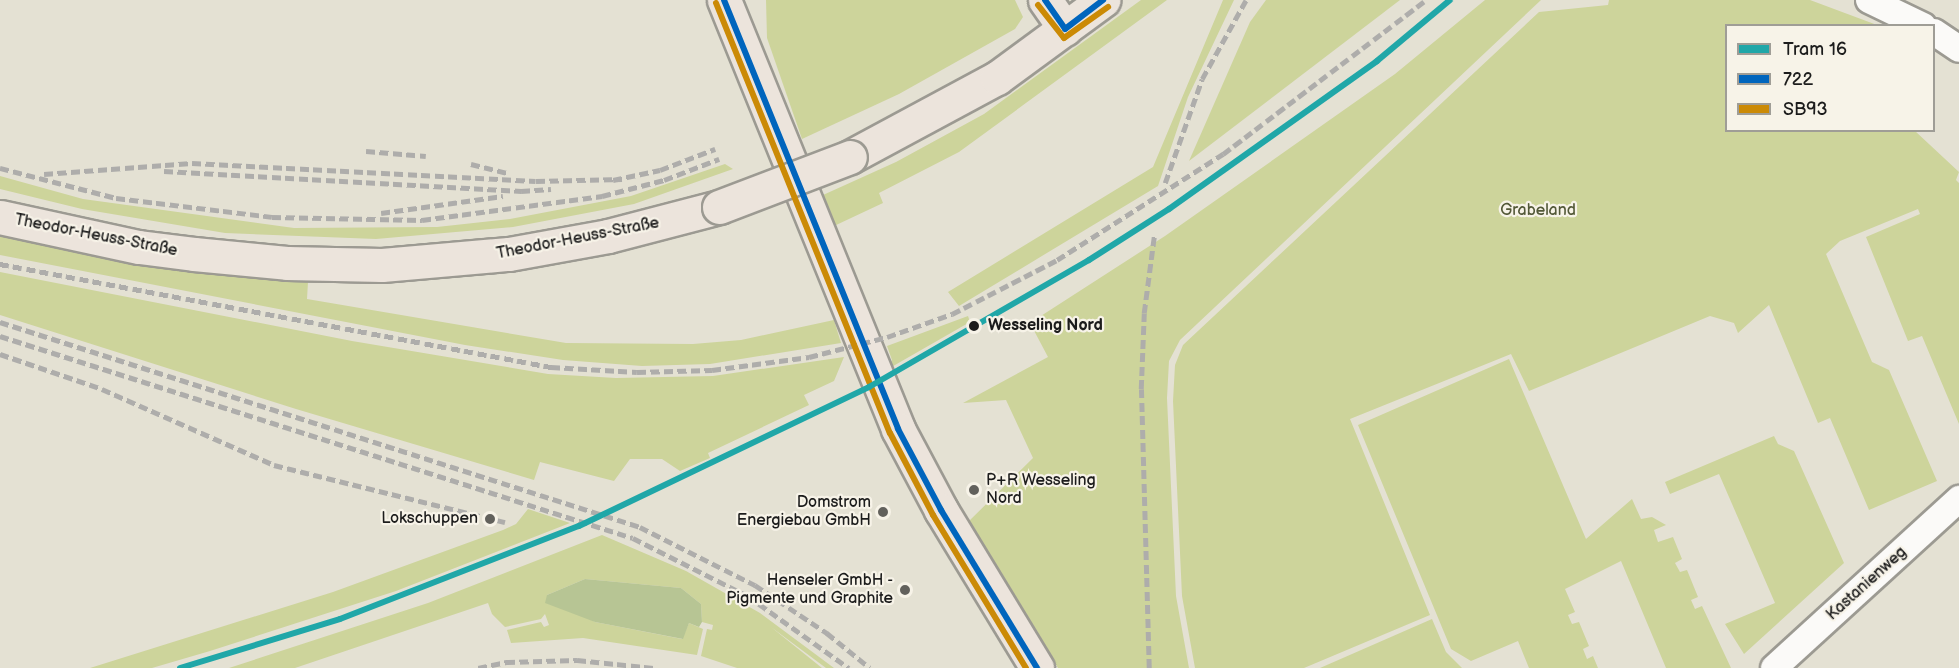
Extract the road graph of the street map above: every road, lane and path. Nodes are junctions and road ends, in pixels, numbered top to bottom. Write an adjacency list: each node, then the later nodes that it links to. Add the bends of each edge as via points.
1 (724, 0): 8 (main road)
2 (745, 0): 8 (main road)
3 (1045, 0): 5 (main road)
4 (1869, 0): 6 (street)
5 (1084, 10): 10 (main road, Theodor-Heuss-Straße, bridge, via 959,100 850,157 719,207 630,231 531,250 382,265 287,263 172,251)
6 (1919, 24)
7 (1935, 33): 9 (street)
8 (740, 42): 12 (main road, via 898,429 951,528)
9 (1959, 49)
10 (0, 217)
11 (1959, 499): 13 (street, Kastanienweg)
12 (1037, 668)
13 (1774, 668)

